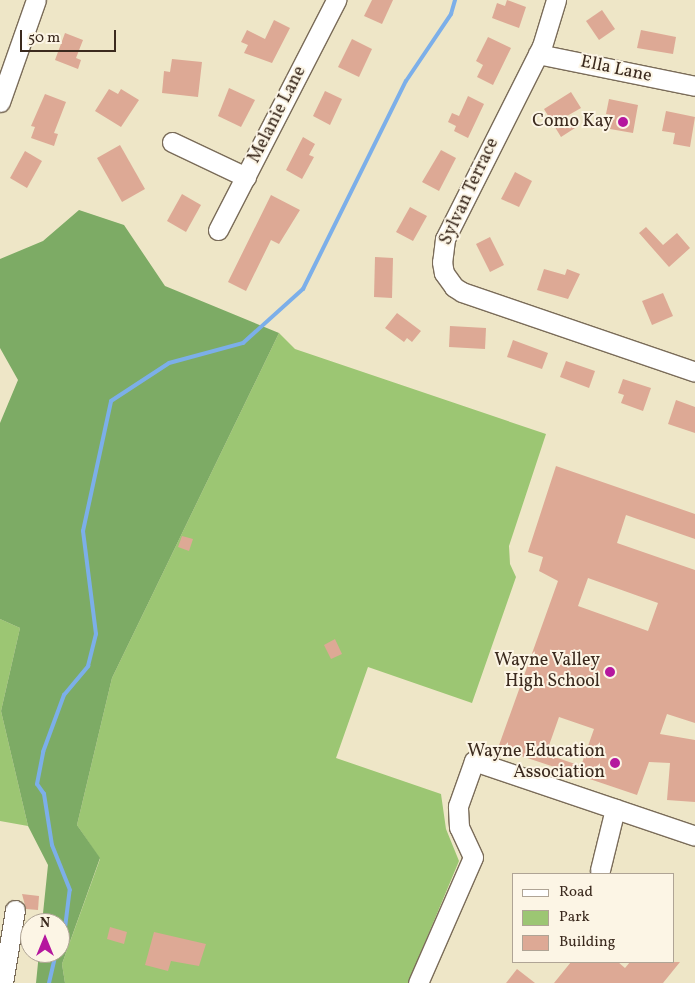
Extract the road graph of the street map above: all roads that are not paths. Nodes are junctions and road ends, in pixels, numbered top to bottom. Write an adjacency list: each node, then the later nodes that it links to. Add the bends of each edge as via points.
1 (36, 0): 6 (street)
2 (336, 0): 8 (street, Melanie Lane)
3 (556, 0): 4 (street, Sylvan Terrace)
4 (538, 54): 5 (street, Ella Lane); 10 (street, Sylvan Terrace, via 445,239 444,273 462,292)
5 (695, 86)
6 (0, 102)
7 (172, 142): 8 (street)
8 (246, 177): 9 (street, Melanie Lane)
9 (218, 230)
10 (695, 372)
11 (615, 809): 12 (street); 13 (street); 16 (street, via 474,761 458,806 459,827 473,856)
12 (695, 836)
13 (600, 870)
14 (15, 910): 15 (street)
15 (3, 981)
16 (418, 983)

